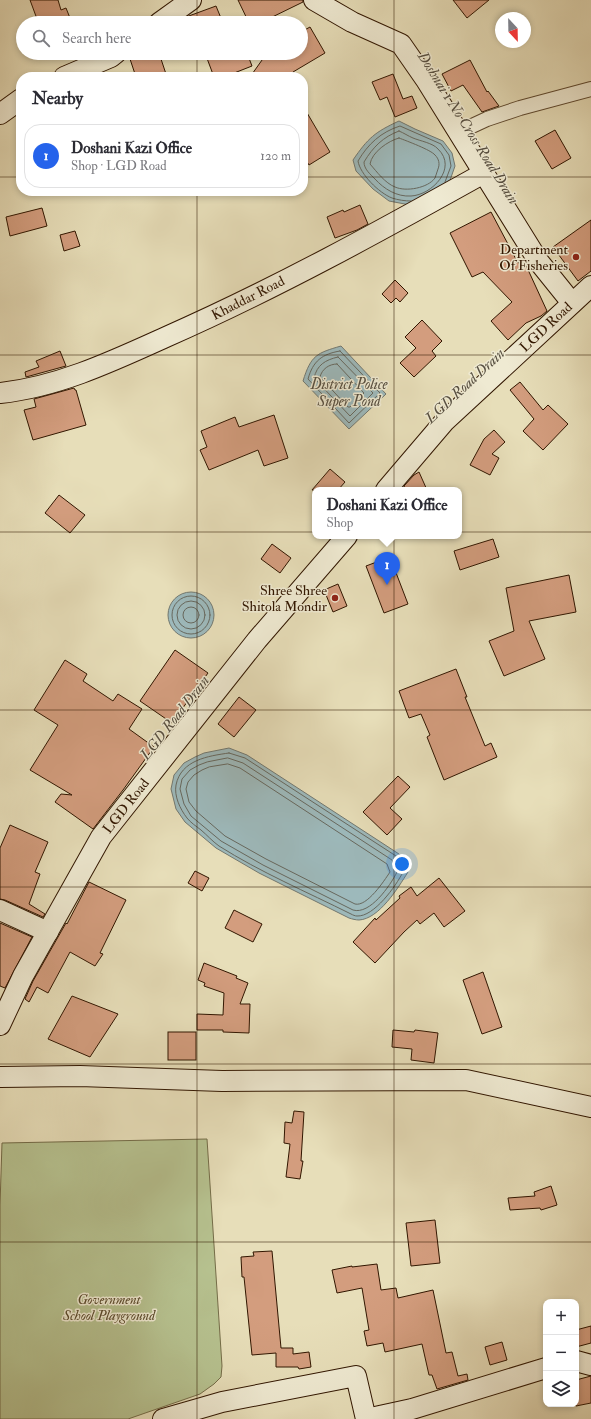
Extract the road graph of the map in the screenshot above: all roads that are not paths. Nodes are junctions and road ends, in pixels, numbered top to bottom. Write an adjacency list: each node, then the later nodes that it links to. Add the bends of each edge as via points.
1 (191, 0): 3 (street)
2 (314, 0): 9 (street, via 352,22 401,44)
3 (168, 16)
4 (104, 60): 5 (street)
5 (76, 72)
6 (591, 89): 9 (street, via 520,108)
7 (16, 103): 8 (street)
8 (0, 114)
9 (459, 132): 10 (street)
10 (484, 173): 12 (street, via 539,262); 13 (street, Khaddar Road, via 223,311 107,363 45,385)
11 (591, 286): 12 (street, LGD Road)
12 (572, 303): 14 (street, LGD Road, via 444,422)
13 (0, 393)
14 (389, 487)
15 (344, 539): 17 (street, LGD Road, via 256,640 102,836)
16 (0, 910): 17 (street)
17 (48, 932): 18 (street, LGD Road, via 23,976)
18 (0, 1025)
19 (0, 1077): 20 (street, via 80,1076 222,1081 466,1080)
20 (591, 1107)
21 (579, 1362): 22 (street)
22 (591, 1365)
23 (543, 1369): 24 (street, via 412,1410 366,1418 356,1376 222,1402)
24 (163, 1419)

